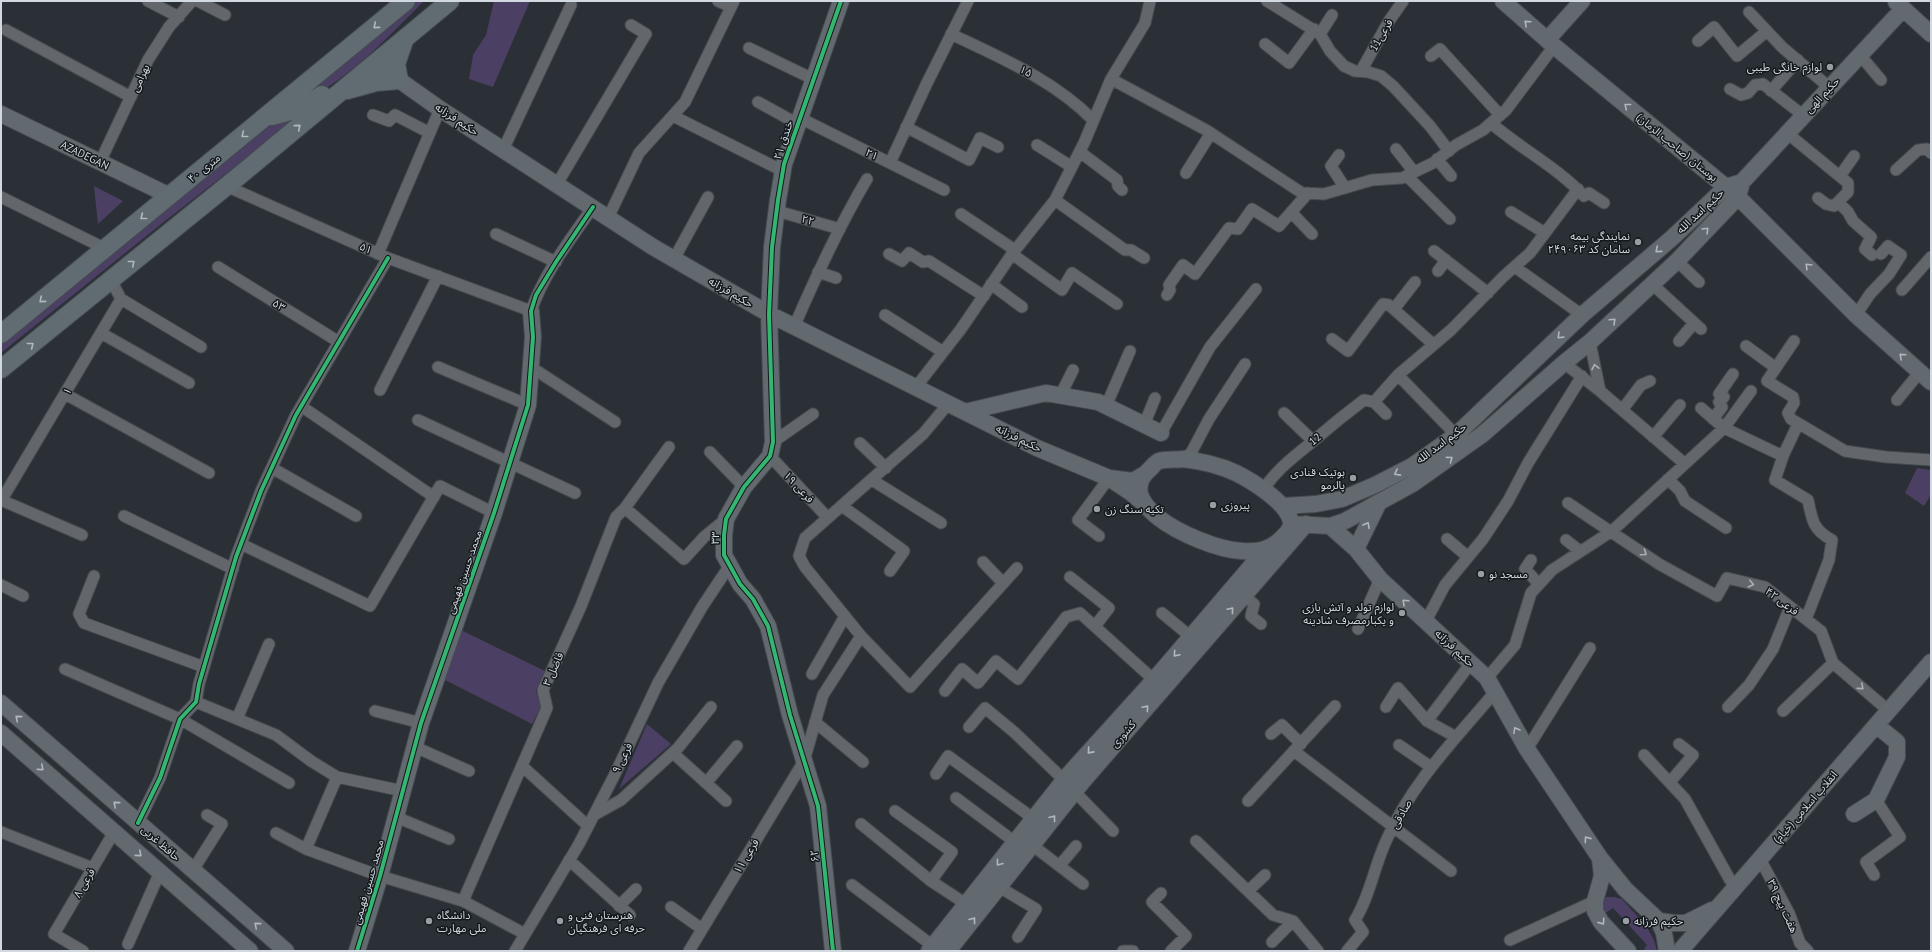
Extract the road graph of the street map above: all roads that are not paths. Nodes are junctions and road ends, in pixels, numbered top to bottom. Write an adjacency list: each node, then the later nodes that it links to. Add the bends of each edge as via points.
1 (148, 1): 21 (street)
2 (192, 1): 21 (street, بهرامی)
3 (198, 1): 19 (street)
4 (406, 1): 54 (main road, ۴۰ متری, one-way to 54)
5 (432, 1): 36 (main road, via 382,47)
6 (450, 1): 28 (main road)
7 (718, 1): 15 (street)
8 (840, 1): 40 (main road, ۲۱ خندق)
9 (968, 1): 26 (street)
10 (1150, 1): 38 (street, via 1145,23)
11 (1267, 1): 25 (street)
12 (1403, 1): 37 (street, فرعی11)
13 (1503, 1): 30 (main road, بوستان (صاحب الزمان), one-way to 13)
14 (1582, 1): 30 (main road)
15 (732, 4): 52 (street, via 685,102)
16 (571, 5): 66 (street)
17 (1899, 5): 27 (main road); 33 (main road, حکیم الهی)
18 (1749, 12): 24 (street)
19 (225, 15)
20 (1332, 15): 25 (street)
21 (179, 16): 46 (street, بهرامی, via 148,60)
22 (631, 25): 82 (street, via 646,34)
23 (6, 30): 46 (street)
24 (1767, 31): 29 (street, via 1737,56 1714,27); 35 (street)
25 (1317, 32): 31 (street, via 1289,63); 37 (street, via 1344,66)
26 (951, 34): 55 (street, ۱۵, via 1036,76 1078,104); 58 (street)
27 (1931, 34)
28 (405, 38): 36 (main road); 39 (main road, via 396,64)
29 (1698, 41)
30 (1550, 43): 50 (street); 86 (main road, بوستان (صاحب الزمان), one-way to 30)
31 (1265, 44)
32 (750, 48): 40 (street)
33 (1860, 54): 41 (street); 42 (main road, حکیم الهی)
34 (1431, 56): 50 (street, via 1440,49)
35 (1798, 60): 42 (street); 44 (street)
36 (377, 62): 39 (main road, حکیم فرزانه); 45 (main road); 54 (main road, via 365,62 334,88 301,108)
37 (1361, 71): 67 (street, via 1381,76 1393,86)
38 (1111, 79): 55 (street); 60 (street)
39 (399, 80): 45 (main road, via 376,82); 48 (main road, حکیم فرزانه)
40 (815, 80): 56 (main road, ۲۱ خندق)
41 (1881, 80)
42 (1830, 88): 53 (main road, حکیم الهی)
43 (1730, 89): 44 (street, via 1741,95 1748,93 1755,85 1763,84)
44 (1771, 91): 53 (street)
45 (339, 93): 83 (main road, one-way to 45)
46 (131, 97): 72 (street, بهرامی)
47 (758, 102): 56 (street, ۲۱)
48 (440, 108): 59 (street); 66 (main road, حکیم فرزانه)
49 (1, 114): 72 (main road, AZADEGAN)
50 (1500, 114): 57 (street)
51 (373, 115): 59 (street, via 389,121 395,115)
52 (673, 116): 76 (street); 102 (street, via 639,153)
53 (1804, 116): 61 (main road, حکیم الهی)
54 (265, 118): 90 (main road, ۴۰ متری, one-way to 90)
55 (1093, 120): 68 (street)
56 (799, 121): 73 (street, ۲۱); 76 (main road, ۲۱ خندق)
57 (1491, 123): 67 (street); 85 (street, via 1510,140)
58 (906, 127): 63 (street, via 969,160 980,138); 73 (street)
59 (430, 133): 113 (street)
60 (1211, 133): 77 (street); 89 (street, via 1302,193)
61 (1787, 133): 80 (street); 86 (main road, حکیم الهی)
62 (1037, 145): 74 (street)
63 (998, 147)
64 (1930, 148): 75 (street, via 1918,150)
65 (1396, 149): 78 (street)
66 (503, 150): 82 (main road, حکیم فرزانه)
67 (1449, 151): 71 (street)
68 (1080, 152): 74 (street); 88 (street, via 1117,180)
69 (1339, 155): 84 (street, via 1331,166)
70 (1854, 156): 80 (street)
71 (1437, 160): 78 (street); 79 (street)
72 (100, 162): 90 (main road, AZADEGAN)
73 (890, 163): 87 (street, ۲۱)
74 (1072, 167): 94 (street)
75 (1896, 170)
76 (783, 171): 98 (main road, ۲۱ خندق)
77 (1186, 173)
78 (1410, 174): 84 (street, via 1402,178 1372,180); 103 (street)
79 (1450, 176)
80 (1840, 176): 95 (street, via 1848,183 1848,192)
81 (867, 179): 104 (street)
82 (556, 184): 97 (main road, حکیم فرزانه)
83 (226, 186): 113 (street, ۵۱); 126 (main road, one-way to 83)
84 (1345, 188): 89 (street, via 1324,194)
85 (1578, 189): 96 (street, via 1584,196 1589,193); 105 (street)
86 (1736, 189): 108 (main road, حکیم اسد الله); 114 (main road, حکیم اسد الله, one-way to 86); 144 (main road, بوستان (صاحب الزمان), one-way to 86)
87 (944, 190)
88 (1122, 190)
89 (1308, 193): 99 (street)
90 (170, 196): 109 (main road, ۴۰ متری, one-way to 109)
91 (1, 197): 109 (street)
92 (708, 197): 117 (street)
93 (1818, 198): 95 (street, via 1834,206)
94 (1055, 200): 111 (street); 116 (street, via 1125,250 1131,250)
95 (1838, 202): 144 (street, via 1848,212 1852,221 1871,237 1865,249 1877,254 1888,246 1900,255)
96 (1604, 203)
97 (593, 208): 102 (main road, حکیم فرزانه); 119 (street, محمد حسین فهیمی)
98 (777, 211): 104 (street, ۲۲); 141 (main road, ۲۱ خندق, via 772,247)
99 (1291, 212): 107 (street); 134 (street, via 1279,226 1252,209 1238,230 1229,228 1195,274 1183,265 1169,285)
100 (1511, 212): 105 (street)
101 (960, 214): 111 (street)
102 (608, 218): 117 (main road, حکیم فرزانه)
103 (1450, 220)
104 (840, 228): 123 (street)
105 (1545, 233): 120 (street, via 1530,253)
106 (496, 234): 119 (street)
107 (1312, 234)
108 (1672, 238): 114 (main road); 143 (main road, حکیم اسد الله, one-way to 143)
109 (104, 248): 146 (main road, ۴۰ متری, one-way to 146)
110 (1434, 251): 118 (street)
111 (1013, 252): 129 (street); 137 (street, via 1062,290 1072,273)
112 (889, 254): 135 (street, via 902,261 909,253 923,262 929,260)
113 (383, 256): 124 (street, ۵۱); 151 (street)
114 (1681, 256): 128 (street); 130 (main road, حکیم اسد الله)
115 (1931, 257): 132 (street)
116 (1144, 258)
117 (674, 259): 141 (main road, حکیم فرزانه)
118 (1446, 260): 122 (street); 133 (street)
119 (556, 262): 140 (street, محمد حسین فهیمی, via 536,295)
120 (1515, 266): 133 (street); 143 (street)
121 (218, 268): 151 (street, ۵۳)
122 (1438, 271)
123 (818, 272): 125 (street); 145 (street)
124 (438, 276): 140 (street, ۵۱); 172 (street)
125 (836, 278)
126 (111, 280): 136 (street); 163 (main road, one-way to 126)
127 (1415, 282): 139 (street)
128 (1699, 282)
129 (991, 284): 135 (street); 138 (street)
130 (1652, 284): 149 (street, via 1697,326); 152 (main road, حکیم اسد الله, one-way to 130)
131 (1256, 288): 197 (street, via 1210,347)
132 (1902, 290)
133 (1488, 293): 153 (street)
134 (1168, 295)
135 (984, 296): 157 (street)
136 (121, 299): 147 (street, ۱); 155 (street)
137 (1117, 304)
138 (1022, 307)
139 (1394, 309): 148 (street, via 1388,304 1383,304 1348,351); 153 (street)
140 (531, 311): 161 (main road, محمد حسین فهیمی)
141 (769, 314): 145 (main road, حکیم فرزانه); 203 (main road)
142 (885, 315): 157 (street)
143 (1582, 315): 198 (main road, حکیم اسد الله, one-way to 198)
144 (1856, 315): 168 (main road, بوستان (صاحب الزمان), one-way to 144)
145 (794, 326): 171 (main road, حکیم فرزانه)
146 (1, 334)
147 (101, 334): 170 (street); 175 (street, ۱)
148 (1332, 339)
149 (1679, 341)
150 (1794, 341): 162 (street)
151 (339, 342): 183 (street)
152 (1590, 342): 158 (main road, حکیم اسد الله); 173 (street, one-way to 152)
153 (1433, 344): 166 (street)
154 (1746, 346): 162 (street)
155 (201, 347)
156 (1130, 351): 184 (street)
157 (943, 352): 171 (street)
158 (1564, 363): 167 (street); 222 (main road, حکیم اسد الله, one-way to 158, via 1414,483 1483,434)
159 (1245, 364): 206 (street, via 1209,419 1191,453)
160 (438, 367): 181 (street)
161 (531, 367): 181 (main road, محمد حسین فهیمی); 193 (street)
162 (1776, 368): 194 (street, via 1767,381 1793,397 1794,403 1788,412 1791,420)
163 (1, 369)
164 (1073, 370): 176 (street)
165 (1733, 374): 191 (street, via 1719,394 1724,397 1719,402 1722,407)
166 (1398, 375): 179 (street); 198 (street)
167 (1582, 376): 173 (street); 246 (street, via 1528,463 1508,501)
168 (1925, 377): 178 (street)
169 (1650, 382): 186 (street, via 1641,385)
170 (189, 383)
171 (916, 387): 180 (main road, حکیم فرزانه)
172 (380, 390)
173 (1600, 391): 186 (street)
174 (1751, 391): 196 (street)
175 (65, 394): 212 (street); 221 (street, ۱)
176 (1060, 396): 184 (main road, via 1098,402); 187 (main road, via 1046,393)
177 (1156, 398): 195 (street)
178 (1897, 400)
179 (1374, 402): 190 (street); 200 (street, 12, via 1364,400)
180 (948, 404): 187 (main road, حکیم فرزانه); 211 (street, via 923,434)
181 (528, 405): 208 (main road, محمد حسین فهیمی)
182 (1680, 405): 199 (street)
183 (301, 406): 210 (street); 220 (street)
184 (1106, 406): 195 (main road)
185 (1701, 408): 191 (street)
186 (1622, 410): 199 (street)
187 (965, 412): 214 (main road, حکیم فرزانه, via 1038,448)
188 (1284, 413): 200 (street)
189 (813, 414): 203 (street)
190 (1386, 414)
191 (1713, 419): 196 (street)
192 (418, 420): 208 (street)
193 (615, 422)
194 (1798, 424): 205 (street); 207 (street, via 1845,451)
195 (1144, 425): 197 (main road)
196 (1724, 428): 205 (street); 209 (street)
197 (1161, 433)
198 (1456, 434): 226 (main road, حکیم اسد الله, one-way to 226, via 1412,466 1342,499)
199 (1653, 437): 209 (street)
200 (1313, 441): 218 (street, 12, via 1293,455)
201 (860, 443): 211 (street)
202 (669, 447): 227 (street, فاضل ۳)
203 (771, 449): 217 (main road, ۳۳); 231 (street, فرعی ۱۹)
204 (710, 452): 217 (street)
205 (1783, 456): 264 (street, via 1775,480 1808,500 1813,524 1832,540 1829,560)
206 (1183, 459): 213 (main road, via 1159,461); 218 (main road, via 1202,461 1235,473)
207 (1931, 460)
208 (510, 462): 219 (street); 228 (main road, محمد حسین فهیمی)
209 (1685, 464): 215 (street)
210 (272, 468): 230 (street); 242 (street)
211 (886, 468): 216 (street)
212 (209, 473)
213 (1143, 475): 214 (main road, via 1133,481); 224 (main road, via 1138,489)
214 (1109, 478): 224 (main road); 239 (street, via 1078,520)
215 (1668, 479): 236 (street, via 1680,491 1685,501); 237 (street)
216 (872, 480): 225 (street); 233 (street)
217 (744, 487): 232 (main road, ۳۳)
218 (1263, 490): 226 (main road)
219 (575, 493)
220 (434, 497): 228 (street, via 440,486); 242 (street, via 370,606)
221 (1, 500): 238 (street)
222 (1379, 502): 235 (main road, حکیم اسد الله, via 1345,521); 243 (main road, one-way to 222)
223 (1568, 503): 237 (street)
224 (1145, 505): 244 (main road, via 1159,518 1210,544 1240,551)
225 (842, 506): 231 (street); 252 (street, via 904,551)
226 (1283, 506): 234 (main road)
227 (625, 508): 232 (street, via 684,559 704,537); 312 (street, فاضل ۳, via 616,516 581,606 543,690 548,708)
228 (494, 513): 295 (main road, محمد حسین فهیمی)
229 (124, 516): 251 (street)
230 (356, 516)
231 (828, 518): 263 (street, via 805,538 799,556)
232 (726, 519): 249 (main road, ۳۳, via 723,547 724,556)
233 (941, 523)
234 (1299, 524): 235 (main road); 244 (main road); 260 (main road, کشوری)
235 (1330, 526): 243 (main road, حکیم فرزانه)
236 (1726, 528)
237 (1612, 531): 245 (street); 261 (street, فرعی ۴۲, one-way to 261, via 1659,564 1717,596 1727,578 1765,587)
238 (82, 535)
239 (1099, 536)
240 (1447, 539): 246 (street)
241 (1566, 540): 245 (street)
242 (241, 544): 251 (street)
243 (1356, 549): 255 (main road, حکیم فرزانه)
244 (1265, 550): 270 (main road, کشوری)
245 (1580, 551): 257 (street, via 1552,570)
246 (1468, 557): 265 (street, via 1445,585)
247 (1531, 560): 257 (street, via 1525,569)
248 (983, 562): 256 (street)
249 (730, 565): 310 (main road, ۳۳, via 768,626); 329 (street, فرعی ۹, via 702,607 658,683)
250 (1017, 568): 256 (street)
251 (233, 569): 276 (street)
252 (890, 571)
253 (94, 576): 276 (street, via 79,614 84,623)
254 (1070, 577): 267 (street, via 1109,608)
255 (1380, 579): 265 (main road, حکیم فرزانه, one-way to 255); 268 (street)
256 (1003, 583): 269 (street, via 910,687)
257 (1539, 584): 279 (street, via 1531,593 1515,645)
258 (1, 585): 259 (street)
259 (23, 596)
260 (1244, 596): 266 (street, via 1254,604 1251,616); 320 (main road, کشوری, one-way to 260)
261 (1790, 607): 264 (street, فرعی ۴۲); 288 (street, via 1773,649 1749,686)
262 (1162, 613): 270 (street)
263 (845, 616): 269 (street); 278 (street)
264 (1806, 619): 275 (street, فرعی ۴۲, via 1821,631)
265 (1426, 621): 274 (main road, حکیم فرزانه)
266 (1262, 624)
267 (1095, 626): 280 (street); 281 (street, via 1080,613 1066,617 1018,679 996,661 978,683 962,670)
268 (1358, 629)
269 (861, 636): 296 (street, فرعی ۱۱, via 823,695)
270 (1191, 637): 280 (main road, کشوری, one-way to 280)
271 (269, 644): 293 (street)
272 (1590, 648): 307 (street)
273 (1931, 662): 291 (main road, انقلاب اسلامی (خیام))
274 (1471, 663): 279 (main road, حکیم فرزانه); 294 (street)
275 (1833, 663): 290 (street); 291 (street, فرعی ۴۲, one-way to 291)
276 (204, 667): 283 (street)
277 (65, 669): 292 (street)
278 (812, 674)
279 (1487, 678): 282 (main road, حکیم فرزانه)
280 (1154, 680): 320 (main road, کشوری, one-way to 320)
281 (945, 692)
282 (1495, 692): 301 (street, صادقی); 307 (main road, حکیم فرزانه, one-way to 282)
283 (196, 702): 292 (street); 293 (street)
284 (1, 703): 332 (main road, حافظ غربی, one-way to 284)
285 (1335, 706): 306 (street)
286 (1386, 707): 294 (street, via 1398,688)
287 (711, 708): 308 (street)
288 (1728, 708)
289 (375, 711): 295 (street)
290 (1783, 711)
291 (1889, 711): 297 (main road, انقلاب اسلامی (خیام))
292 (180, 719): 318 (street); 332 (street, via 160,778)
293 (237, 719): 316 (street, via 276,735)
294 (1427, 721): 301 (street)
295 (421, 722): 305 (main road, محمد حسین فهیمی)
296 (815, 722): 310 (street, فرعی ۱۱); 311 (street)
297 (1876, 725): 323 (main road, via 1897,742 1897,757); 347 (main road, انقلاب اسلامی (خیام))
298 (969, 727): 320 (street, via 985,708 1014,732)
299 (1, 733): 338 (main road, حافظ غربی, one-way to 338)
300 (1270, 734): 306 (street, via 1282,725)
301 (1456, 737): 313 (street, صادقی)
302 (1679, 744): 317 (street, via 1693,755)
303 (1399, 745): 313 (street)
304 (736, 746): 319 (street)
305 (415, 747): 314 (street); 321 (main road, محمد حسین فهیمی)
306 (1297, 748): 325 (street); 335 (street)
307 (1527, 749): 346 (main road, حکیم فرزانه, one-way to 307)
308 (673, 753): 319 (street); 329 (street, via 621,800)
309 (1644, 755): 317 (street)
310 (804, 760): 377 (street, فرعی ۱۱); 391 (main road, ۶۲, via 818,806)
311 (863, 762)
312 (522, 766): 334 (street); 367 (street, فاضل ۳)
313 (1431, 767): 335 (street, صادقی, via 1416,787)
314 (469, 771)
315 (936, 774): 331 (street, via 948,756)
316 (337, 777): 321 (street); 345 (street)
317 (1670, 782): 357 (street, via 1685,799)
318 (289, 783)
319 (706, 783): 324 (street)
320 (1069, 786): 331 (main road, کشوری); 336 (street); 343 (main road, کشوری, one-way to 320)
321 (403, 791): 330 (main road, محمد حسین فهیمی)
322 (956, 798): 342 (street)
323 (1876, 800): 327 (main road); 355 (street, via 1900,838 1866,862)
324 (726, 801)
325 (1248, 801)
326 (895, 811): 358 (street, via 952,852)
327 (1854, 814)
328 (207, 815): 351 (street, via 222,824)
329 (594, 815): 334 (street, فرعی ۹)
330 (396, 817): 340 (street); 356 (main road, محمد حسین فهیمی)
331 (1034, 819): 342 (main road, کشوری)
332 (138, 823): 351 (main road, حافظ غربی)
333 (861, 824): 358 (street)
334 (588, 826): 348 (street, فرعی ۹)
335 (1394, 826): 352 (street); 397 (street, صادقی, via 1386,841 1364,906 1355,920 1363,932)
336 (1113, 831)
337 (1, 832): 350 (street)
338 (114, 832): 350 (street, فرعی ۸); 353 (main road, حافظ غربی, one-way to 353)
339 (276, 833): 345 (street)
340 (448, 839)
341 (1196, 841): 365 (street)
342 (1015, 842): 370 (main road, کشوری, one-way to 370)
343 (1032, 845): 349 (street); 361 (main road, کشوری)
344 (1076, 846): 349 (street)
345 (306, 849): 356 (street)
346 (1600, 858): 364 (main road, حکیم فرزانه); 368 (main road, via 1602,876)
347 (1760, 858): 373 (main road, انقلاب اسلامی (خیام)); 400 (street, هفت پیچ ۳۹, via 1789,913 1800,943)
348 (569, 860): 371 (street); 378 (street, فرعی ۹)
349 (1060, 865): 359 (street)
350 (93, 868): 385 (street, فرعی ۸, via 54,934)
351 (193, 870): 362 (main road, حافظ غربی)
352 (1452, 871)
353 (160, 872): 369 (main road, حافظ غربی); 382 (street)
354 (1265, 875): 365 (street)
355 (1874, 875)
356 (380, 876): 367 (street); 388 (main road, محمد حسین فهیمی)
357 (1730, 880)
358 (931, 881): 370 (street)
359 (1083, 884)
360 (852, 885): 383 (street)
361 (999, 887): 379 (street, via 1036,909); 392 (main road, کشوری, one-way to 361)
362 (214, 888): 369 (main road); 387 (main road, حافظ غربی, one-way to 362)
363 (636, 889): 371 (street)
364 (1625, 889): 368 (main road, via 1606,892); 376 (main road, حکیم فرزانه)
365 (1248, 891): 375 (street, via 1273,915)
366 (1161, 893): 395 (street, via 1152,902 1186,936)
367 (463, 901): 378 (street)
368 (1595, 901): 380 (street); 384 (main road, one-way to 384, via 1595,911 1601,922)
369 (197, 904): 386 (main road, حافظ غربی)
370 (966, 904): 383 (main road, کشوری)
371 (619, 906): 374 (street)
372 (671, 907): 377 (street)
373 (1717, 908): 376 (main road, via 1686,922); 399 (main road, انقلاب اسلامی (خیام))
374 (630, 915)
375 (1293, 921): 381 (street); 396 (street)
376 (1659, 921): 398 (main road)
377 (702, 929): 390 (street, فرعی ۱۱)
378 (525, 934): 389 (street, فرعی ۹)
379 (1018, 937)
380 (1510, 940)
381 (1272, 942)
382 (128, 944)
383 (931, 949)
384 (1627, 950)
385 (83, 951)
386 (250, 951)
387 (286, 951)
388 (357, 951)
389 (515, 951)
390 (689, 951)
391 (833, 951)
392 (948, 951)
393 (1123, 951): 394 (street)
394 (1133, 951)
395 (1171, 951)
396 (1318, 951)
397 (1347, 951)
398 (1667, 951)
399 (1680, 951)
400 (1808, 951)

